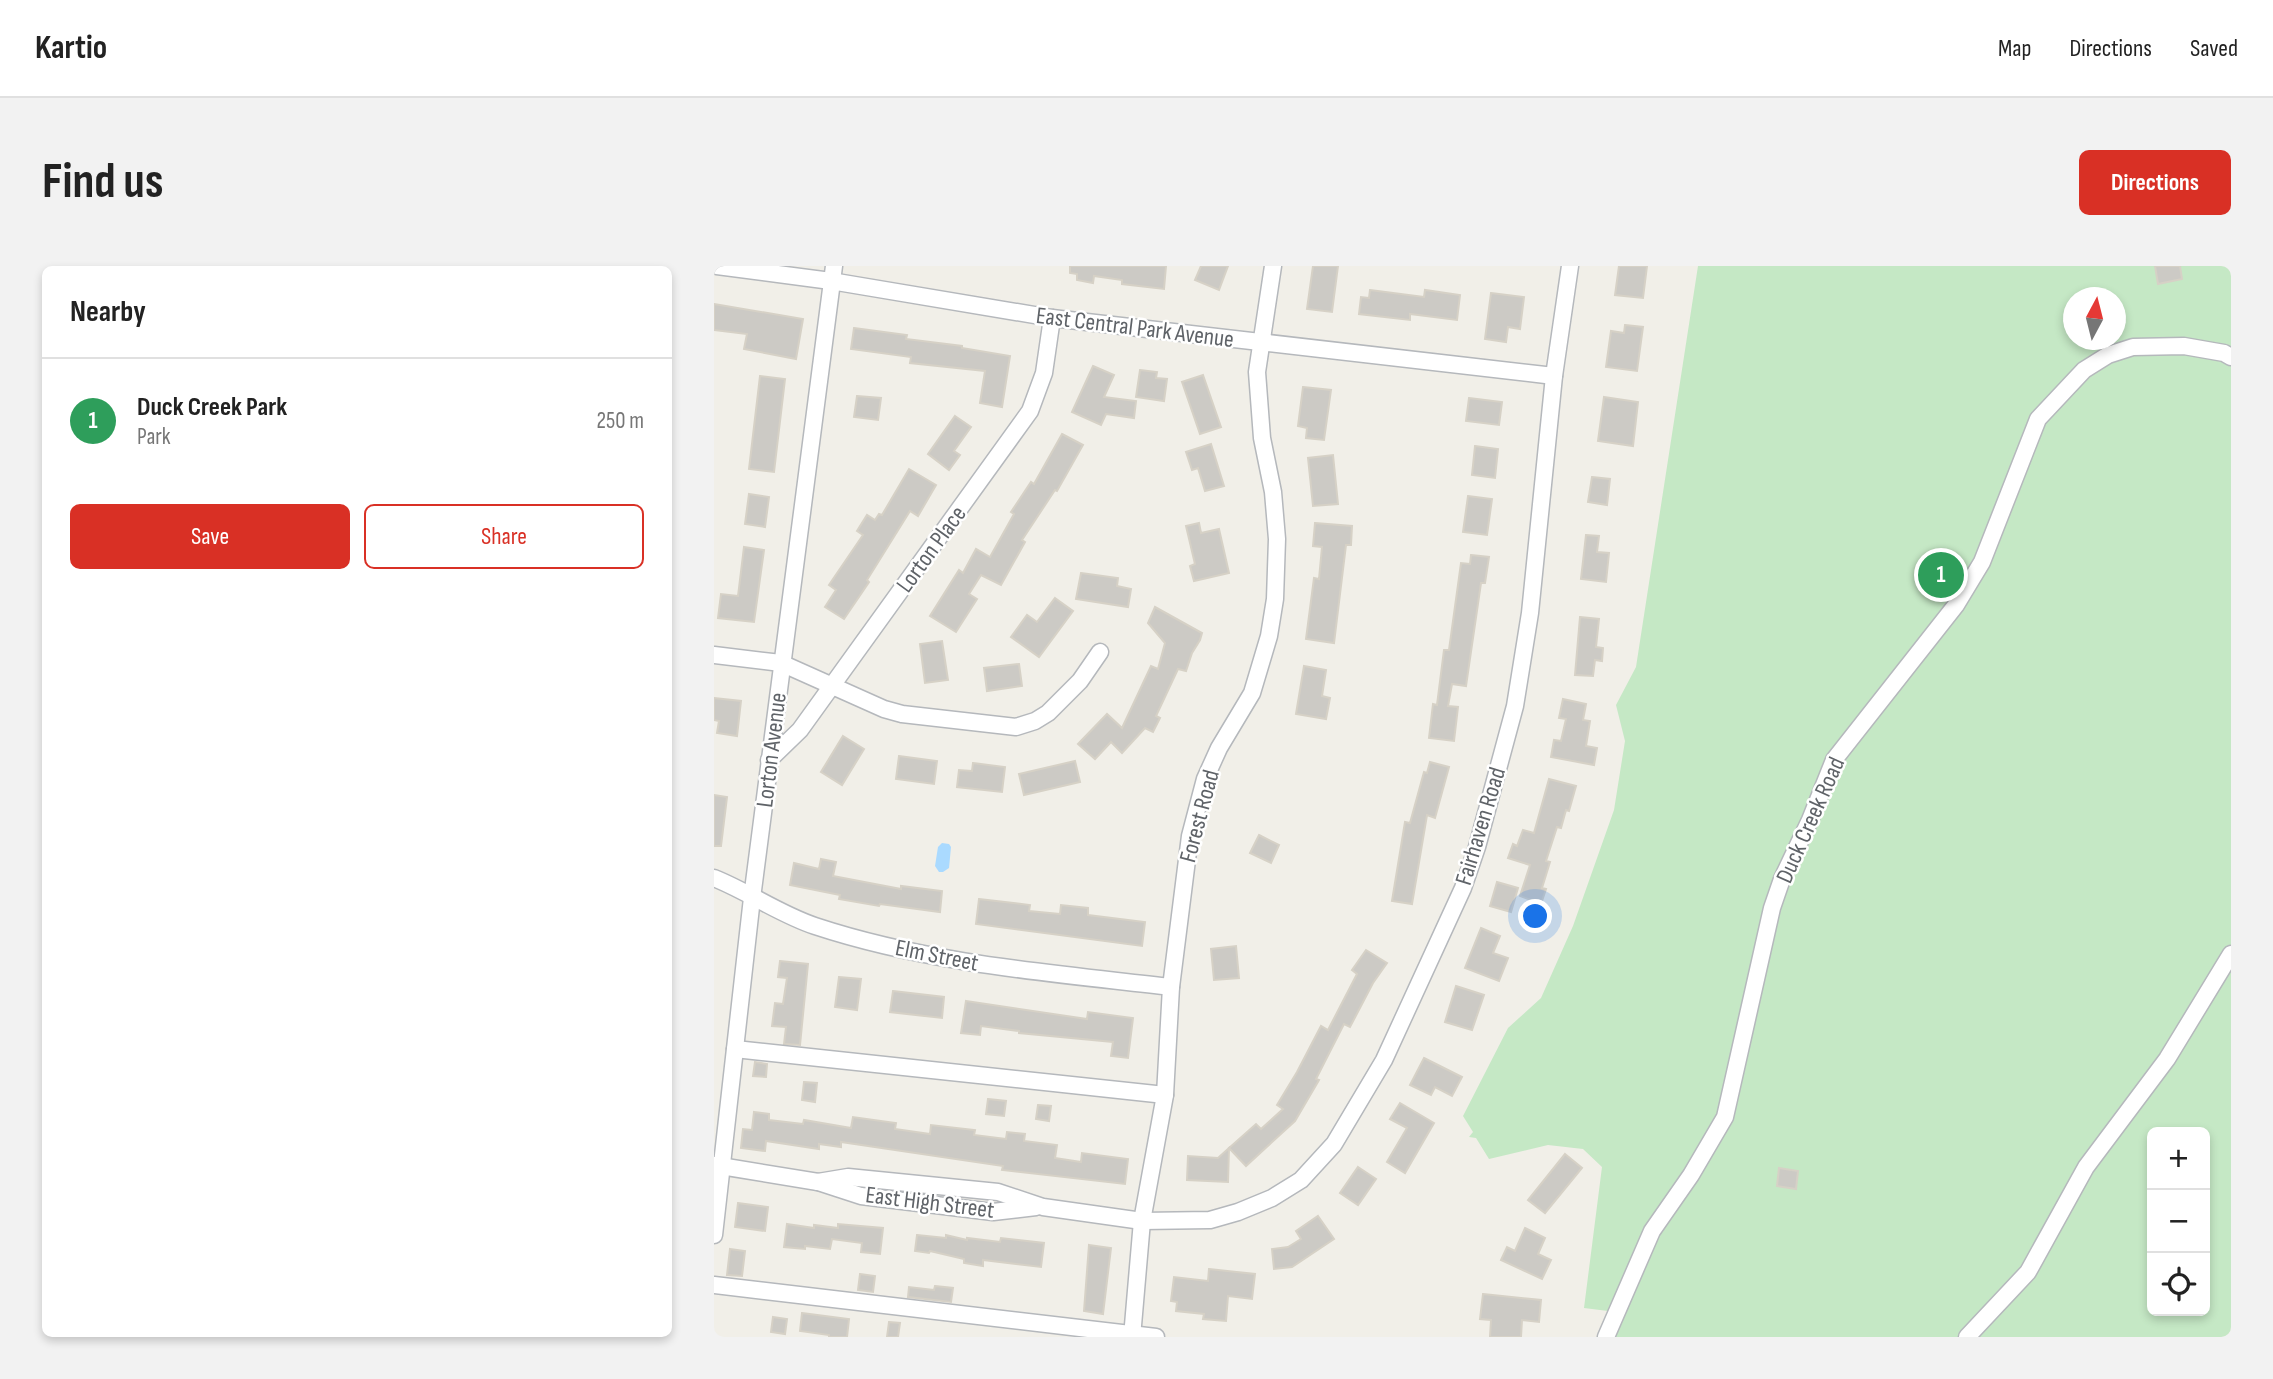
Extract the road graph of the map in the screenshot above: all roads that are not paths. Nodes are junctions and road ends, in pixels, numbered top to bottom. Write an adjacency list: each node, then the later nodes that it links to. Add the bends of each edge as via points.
1 (717, 266): 4 (street, East Central Park Avenue)
2 (1273, 266): 6 (street, Forest Road)
3 (1570, 266): 8 (street, Fairhaven Road)
4 (833, 274): 5 (street, East Central Park Avenue); 11 (street, Lorton Avenue)
5 (1052, 318): 6 (street, East Central Park Avenue); 12 (street, Lorton Place, via 1044,373 1030,411)
6 (1260, 342): 8 (street, East Central Park Avenue); 17 (street, Forest Road, via 1256,372 1277,539 1275,599 1252,693 1219,748 1198,803 1184,872)
7 (2231, 357): 26 (street, Duck Creek Road, via 2184,346 2133,347 2108,355 2084,370 2039,419 1982,562 1956,605 1834,760 1772,908 1725,1117 1652,1231)
8 (1554, 376): 21 (street, Fairhaven Road, via 1530,613 1515,706 1463,888 1384,1060 1334,1144 1301,1180 1272,1198 1210,1220)
9 (1100, 652): 12 (street, via 1080,681 1048,713 1016,727 902,714)
10 (714, 655): 11 (street)
11 (781, 663): 12 (street); 13 (street, Lorton Avenue)
12 (833, 686): 13 (street, Lorton Place, via 800,730)
13 (769, 760): 15 (street, Lorton Avenue)
14 (714, 878): 15 (street, Elm Street)
15 (752, 898): 17 (street, Elm Street, via 817,927 918,953 1003,968); 18 (street, Lorton Avenue)
16 (2231, 954): 27 (street, via 2167,1059 2087,1167 2028,1272)
17 (1171, 987): 19 (street, Forest Road)
18 (736, 1049): 19 (street); 20 (street, Lorton Avenue)
19 (1165, 1095): 21 (street, Forest Road)
20 (718, 1166): 21 (street, East High Street, via 818,1182 861,1196 993,1213 1043,1207); 22 (street, Lorton Avenue)
21 (1142, 1221): 24 (street, Forest Road)
22 (714, 1235)
23 (714, 1285): 24 (street)
24 (1132, 1336): 25 (street)
25 (1156, 1337)
26 (1606, 1337)
27 (1967, 1337)

